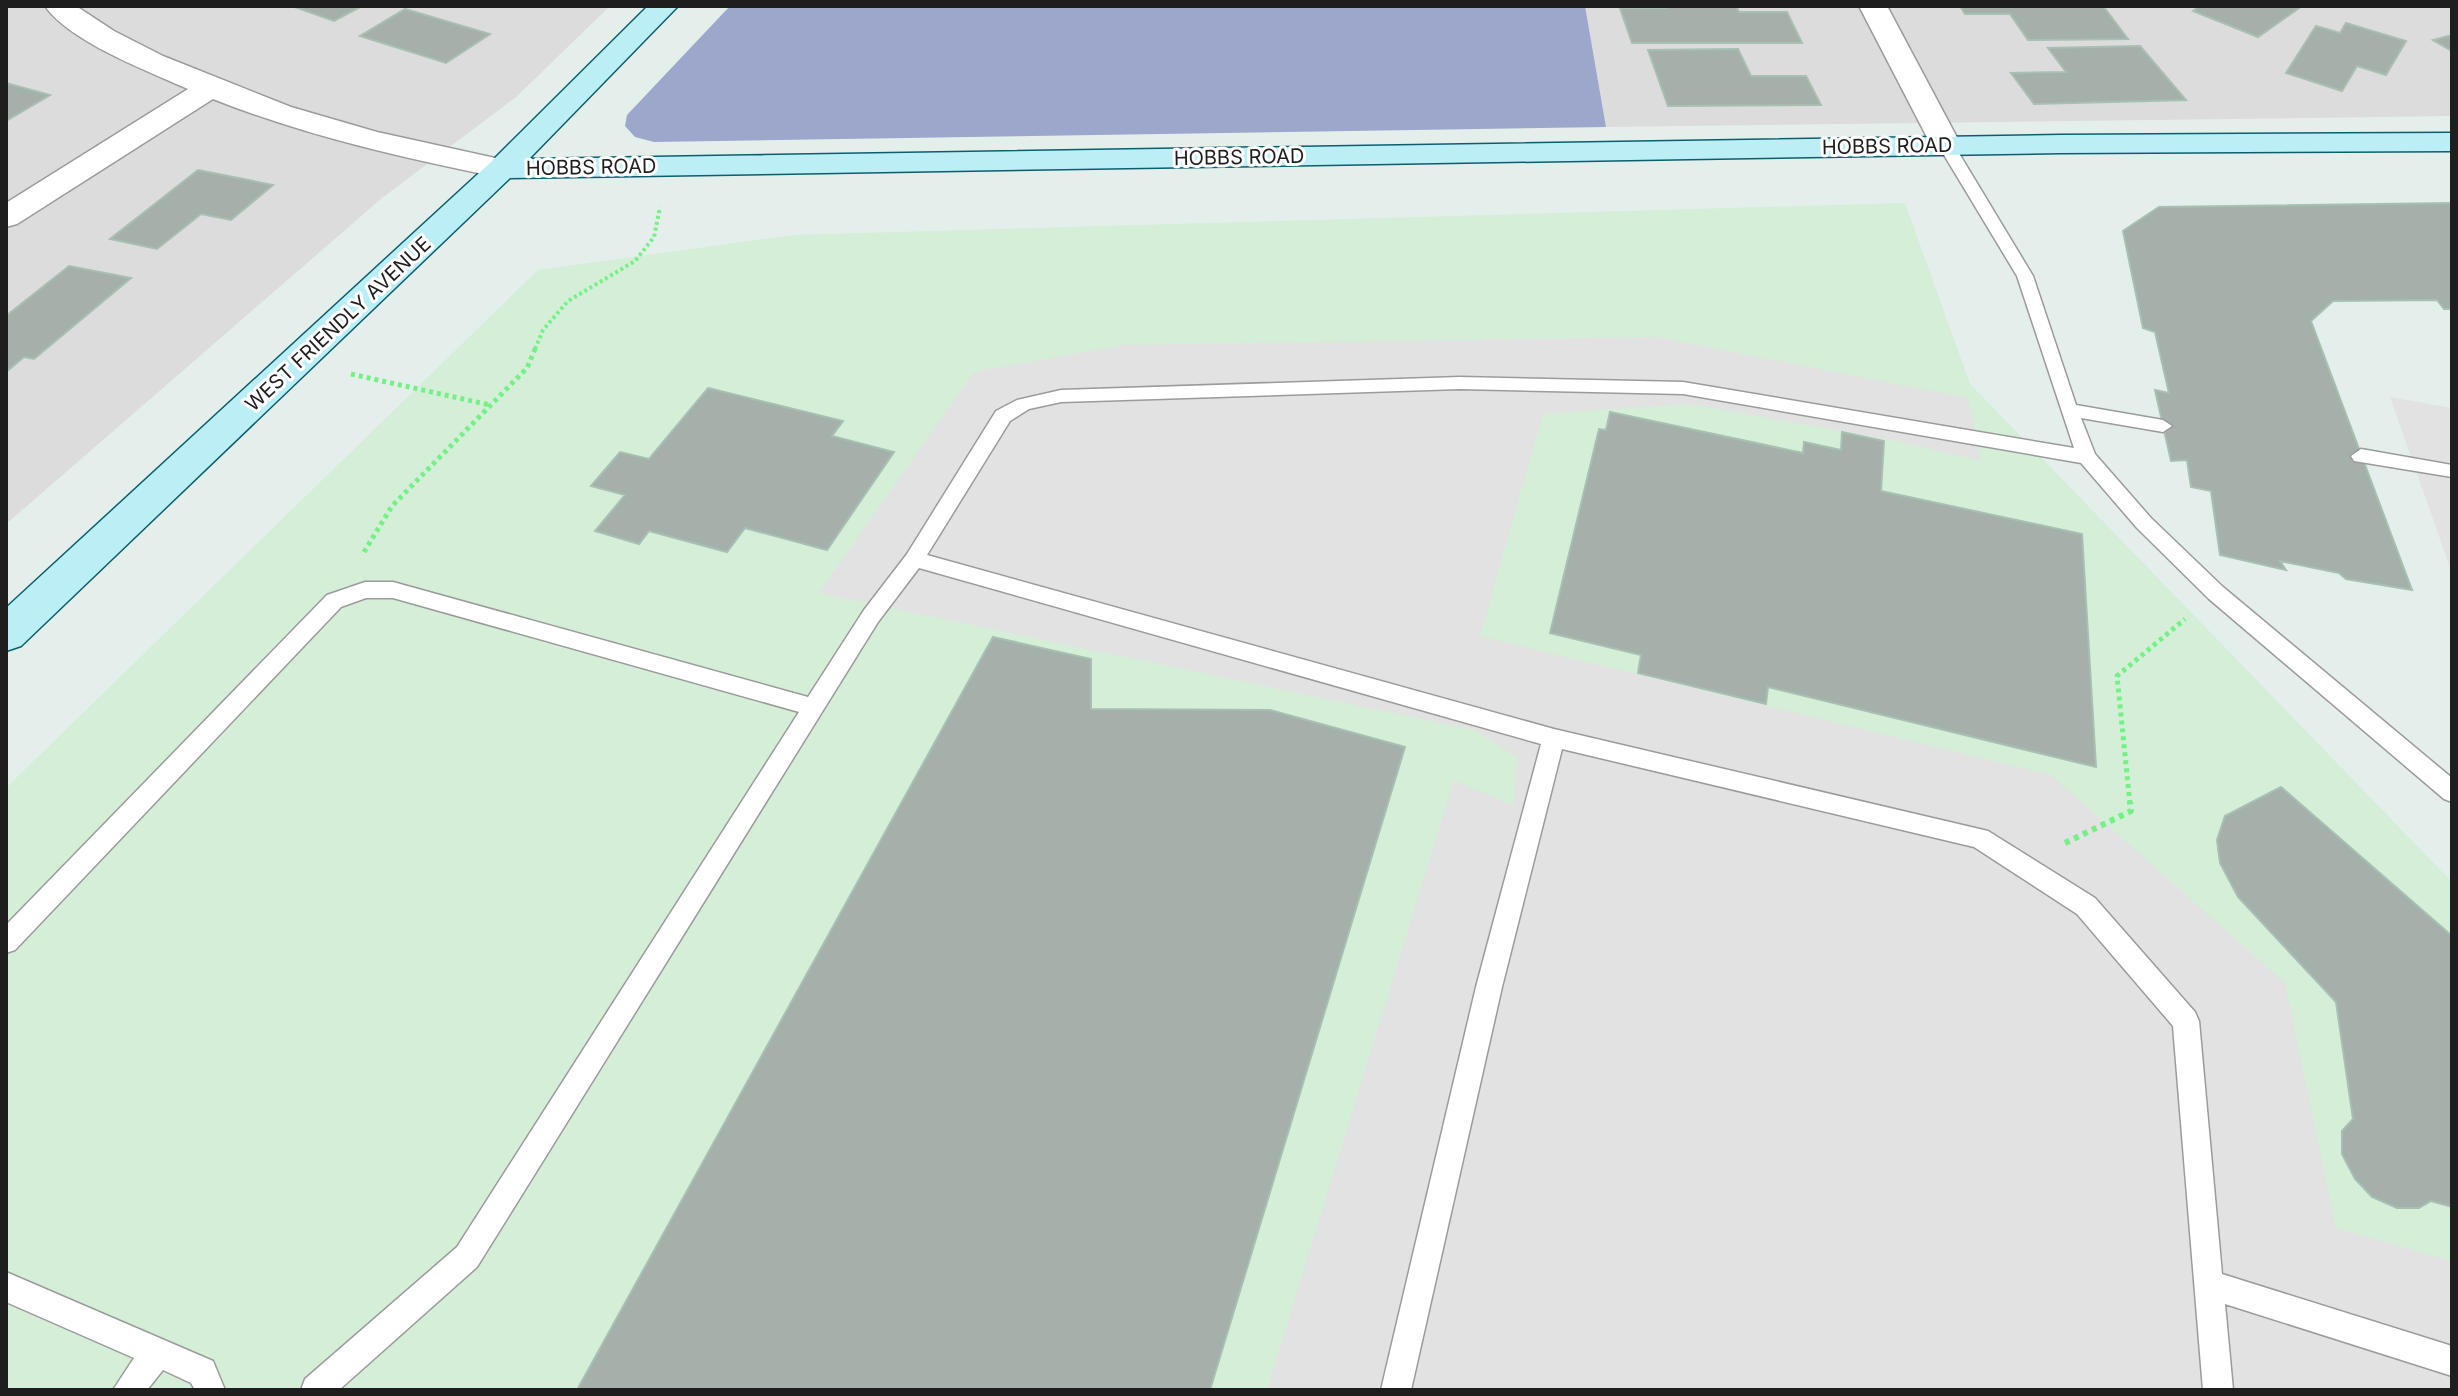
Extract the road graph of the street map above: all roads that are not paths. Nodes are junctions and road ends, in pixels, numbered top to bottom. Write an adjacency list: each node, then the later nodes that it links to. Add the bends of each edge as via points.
1 (102, 6): 4 (street)
2 (664, 6): 8 (street, WEST FRIENDLY AVENUE)
3 (1873, 6): 7 (street)
4 (66, 12): 5 (street, HOBBS ROAD, via 109,41)
5 (208, 89): 8 (street, HOBBS ROAD, via 313,125); 9 (street)
6 (2452, 142): 7 (street, HOBBS ROAD)
7 (1946, 145): 8 (street, HOBBS ROAD); 10 (lane, via 2025,276)
8 (502, 169): 16 (street, WEST FRIENDLY AVENUE)
9 (6, 217)
10 (2068, 410): 11 (lane); 13 (lane)
11 (2163, 426)
12 (2361, 456): 14 (lane)
13 (2087, 457): 15 (lane, via 1683,388 1460,383 1061,396 1024,404 1003,416); 19 (lane, via 2144,523 2216,593)
14 (2450, 471)
15 (914, 559): 17 (lane); 18 (lane)
16 (6, 634)
17 (813, 707): 20 (lane, via 393,590 365,590 334,601); 27 (lane, via 467,1257)
18 (1554, 738): 21 (lane, via 1980,838 2086,906 2186,1021); 28 (lane, via 1489,987)
19 (2452, 792)
20 (6, 942)
21 (2209, 1284): 24 (lane); 29 (lane)
22 (6, 1287): 23 (lane)
23 (157, 1353): 25 (lane); 26 (lane, via 202,1372)
24 (2452, 1361)
25 (128, 1390)
26 (210, 1390)
27 (316, 1390)
28 (1396, 1390)
29 (2218, 1390)

